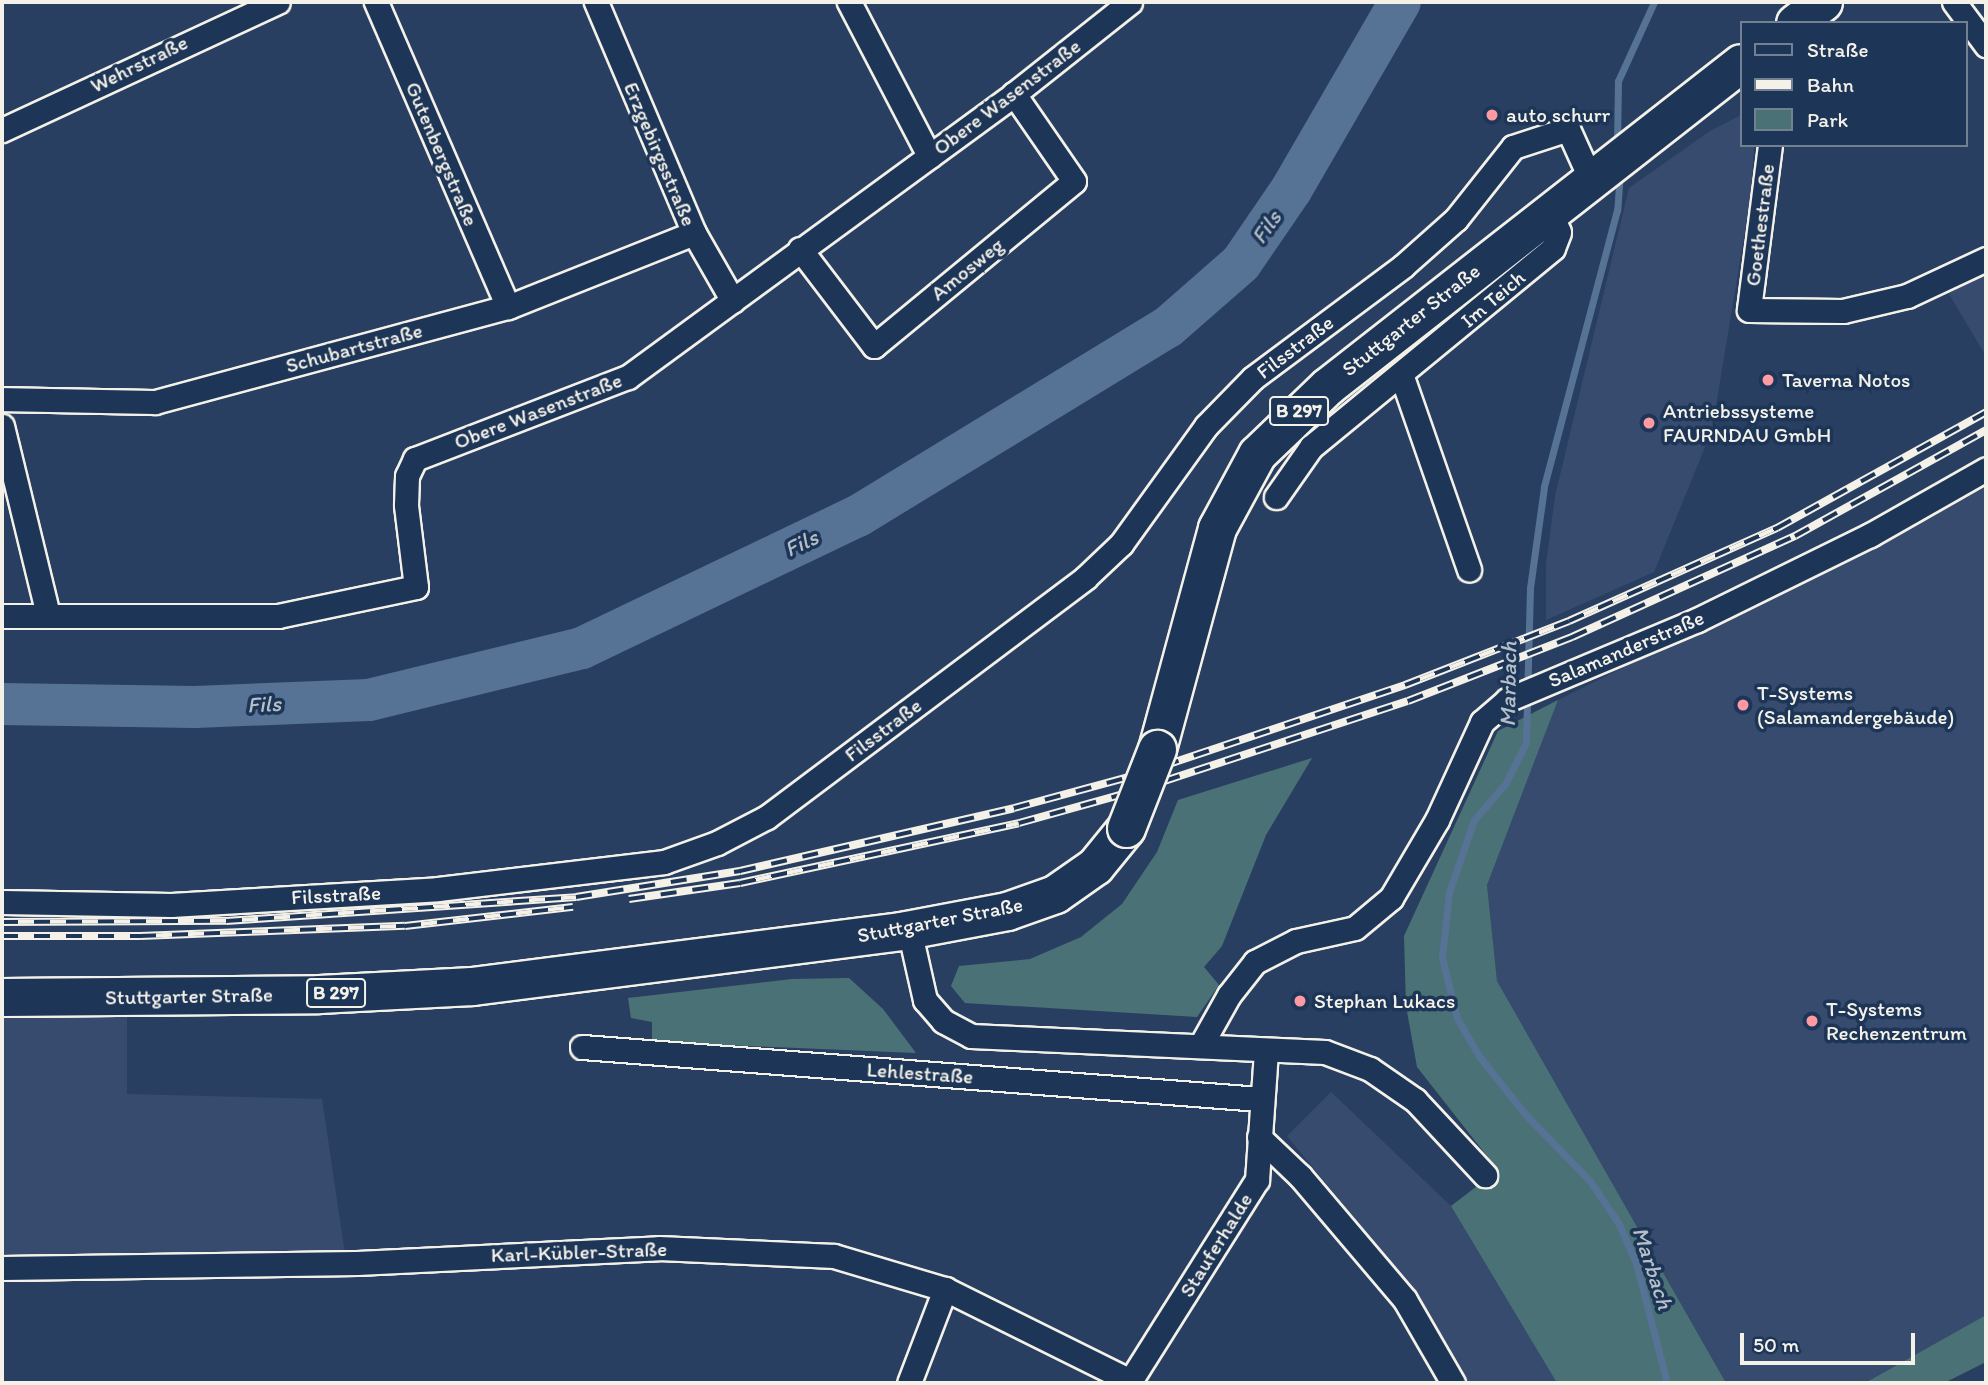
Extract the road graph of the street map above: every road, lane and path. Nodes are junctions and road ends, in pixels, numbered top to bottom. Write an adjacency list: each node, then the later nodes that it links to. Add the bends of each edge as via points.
1 (278, 2): 12 (street, Wehrstraße)
2 (376, 2): 21 (street, Gutenbergstraße)
3 (596, 2): 17 (street, Erzgebirgsstraße)
4 (849, 2): 14 (street)
5 (1130, 2): 11 (street, Obere Wasenstraße)
6 (1823, 2): 8 (main road)
7 (1954, 2): 9 (street)
8 (1798, 21)
9 (1986, 45)
10 (1740, 65): 15 (main road, Stuttgarter Straße / B 297)
11 (1014, 94): 14 (street, Obere Wasenstraße); 18 (street, Amosweg, via 1074,181 874,346)
12 (2, 130)
13 (1770, 147): 19 (street, Goethestraße, via 1749,310 1843,311 1907,296)
14 (929, 156): 18 (street, Obere Wasenstraße)
15 (1600, 173): 16 (main road, Stuttgarter Straße / B 297); 30 (street, Filsstraße, via 1568,130 1513,147 1456,219 1403,266 1253,378 1206,426 1121,544 1085,578 767,817 717,843 664,862 438,889 171,905)
16 (1550, 212): 22 (street, Im Teich, via 1559,232 1553,248); 31 (main road, Stuttgarter Straße / B 297, bridge, via 1328,386 1257,454 1217,528 1157,749 1126,828 1095,866 1055,894 1007,911)
17 (694, 233): 20 (street, Erzgebirgsstraße); 21 (street, Schubartstraße)
18 (800, 249): 20 (street, Obere Wasenstraße)
19 (1986, 259)
20 (733, 301): 28 (street, Obere Wasenstraße, via 628,377 415,459 407,476 406,505 416,587 278,616)
21 (508, 307): 23 (street, Schubartstraße, via 155,402)
22 (1401, 374): 26 (street, Im Teich, via 1311,447); 27 (street)
23 (2, 399)
24 (2, 426): 28 (street)
25 (1986, 469): 33 (street, Salamanderstraße, via 1870,535 1697,620 1507,701 1482,722 1437,820 1391,898 1355,928 1296,941 1255,962 1229,995)
26 (1276, 497)
27 (1469, 569)
28 (48, 615): 29 (street, Obere Wasenstraße)
29 (2, 616)
30 (2, 902)
31 (907, 934): 32 (main road, Stuttgarter Straße / B 297, via 472,986 305,995); 33 (street, Lehlestraße, via 925,1000 943,1021 971,1036)
32 (2, 997)
33 (1201, 1045): 35 (street, Lehlestraße)
34 (582, 1047): 36 (street, Lehlestraße)
35 (1266, 1051): 36 (street, Stauferhalde); 38 (street, Lehlestraße, via 1325,1052 1370,1069 1415,1100)
36 (1259, 1099): 37 (street, Stauferhalde)
37 (1259, 1137): 41 (street, Stauferhalde, via 1257,1180); 43 (street, via 1300,1176 1405,1300)
38 (1485, 1175)
39 (2, 1268): 40 (street, Karl-Kübler-Straße, via 356,1263 721,1249 834,1256)
40 (945, 1289): 41 (street, Karl-Kübler-Straße); 42 (street)
41 (1129, 1382)
42 (909, 1383)
43 (1453, 1383)

